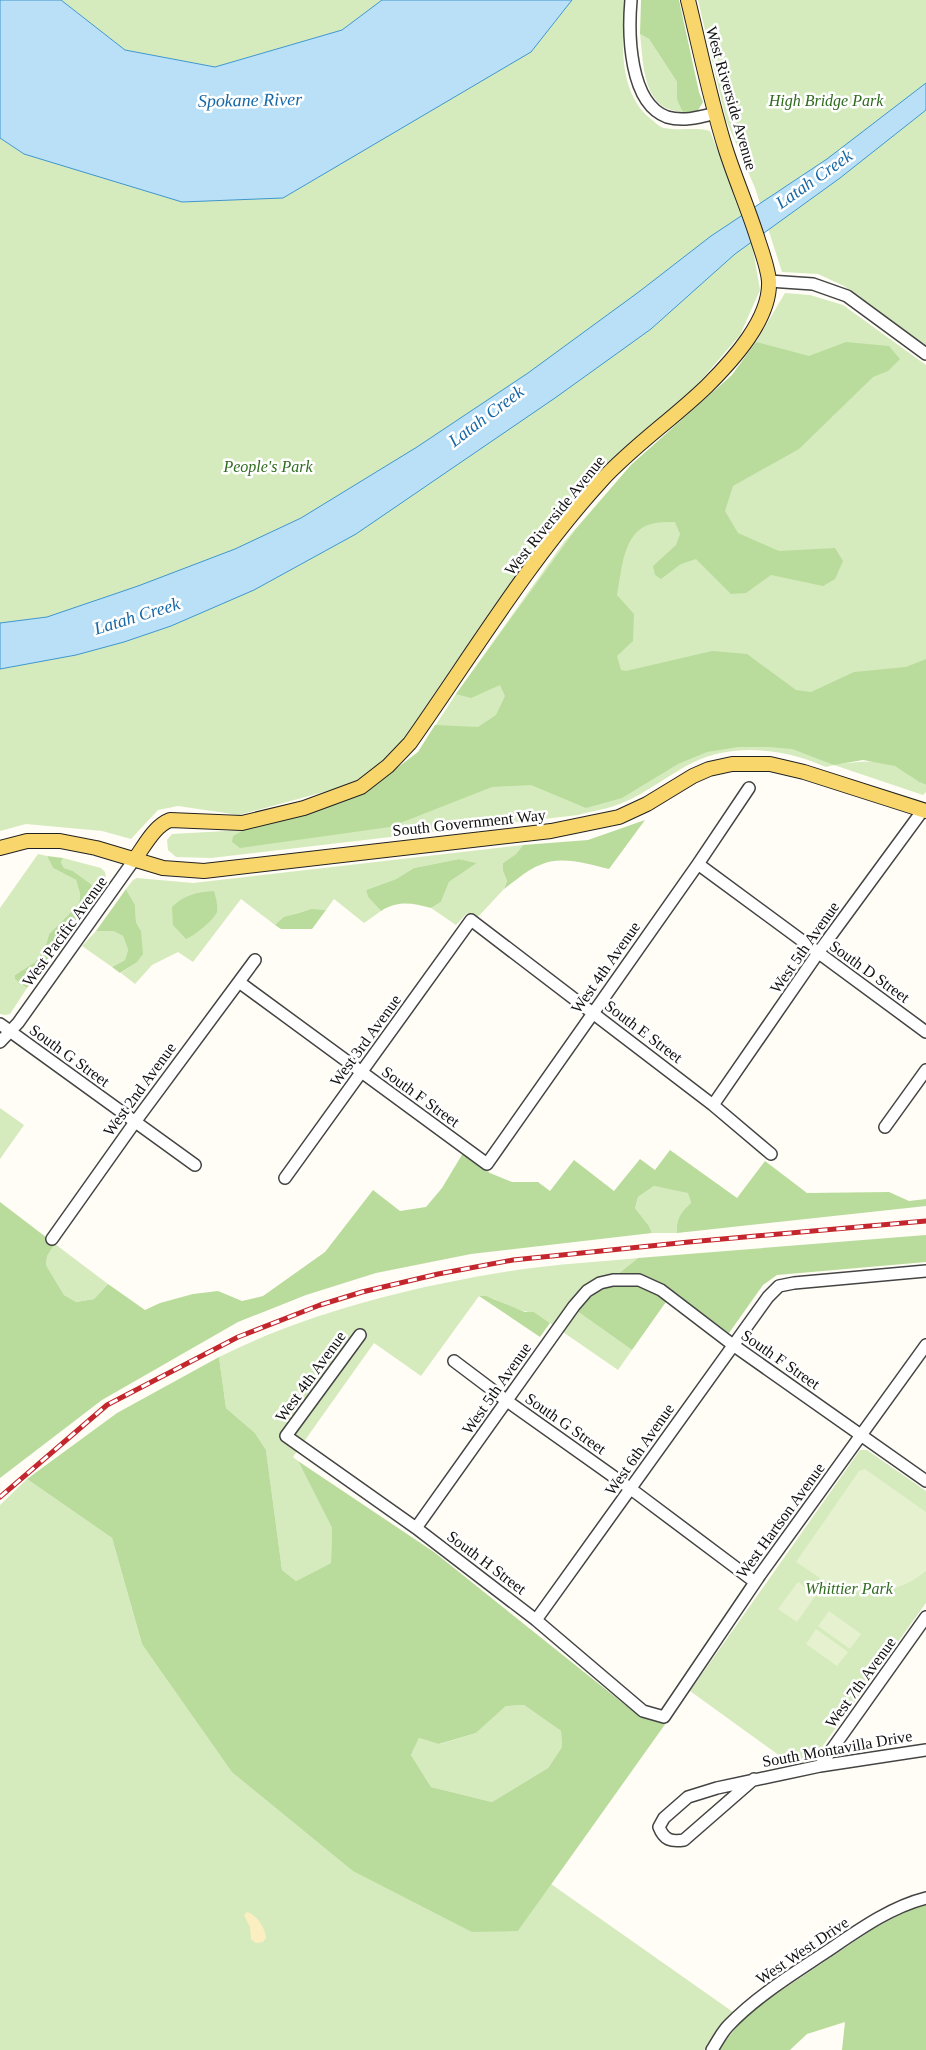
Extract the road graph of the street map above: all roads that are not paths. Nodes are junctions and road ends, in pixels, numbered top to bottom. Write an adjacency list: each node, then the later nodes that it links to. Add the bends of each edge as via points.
1 (631, 0): 3 (street, via 631,42 637,81 648,104 669,117 690,120)
2 (688, 0): 3 (main road, West Riverside Avenue)
3 (716, 113): 4 (main road, West Riverside Avenue)
4 (769, 281): 5 (street, via 813,284 847,296); 9 (main road, West Riverside Avenue, via 768,297 762,312 736,356 600,482 527,575 410,743 388,766 361,787 272,817 242,823 164,822)
5 (926, 354)
6 (749, 788): 10 (street, West 4th Avenue)
7 (924, 811): 9 (main road, South Government Way, via 804,772 752,763 709,769 619,817 551,831 204,871 163,868); 12 (street, West 5th Avenue)
8 (0, 848): 9 (main road, South Government Way, via 27,840 60,841)
9 (134, 860): 17 (street, West Pacific Avenue)
10 (698, 864): 12 (street, South D Street); 15 (street, West 4th Avenue)
11 (471, 920): 15 (street, South E Street); 21 (street, West 3rd Avenue)
12 (818, 953): 18 (street, South D Street); 22 (street, West 5th Avenue)
13 (255, 960): 14 (street, West 2nd Avenue)
14 (239, 982): 21 (street, South F Street); 23 (street, West 2nd Avenue)
15 (593, 1012): 22 (street, South E Street); 26 (street, West 4th Avenue)
16 (0, 1024): 17 (street, South G Street)
17 (10, 1031): 19 (street, West Pacific Avenue); 23 (street, South G Street)
18 (926, 1032)
19 (0, 1042)
20 (926, 1070): 24 (street)
21 (361, 1072): 26 (street, South F Street); 28 (street, West 3rd Avenue)
22 (713, 1105): 25 (street, South E Street)
23 (135, 1122): 27 (street, South G Street); 29 (street, West 2nd Avenue)
24 (886, 1127)
25 (771, 1154)
26 (487, 1164)
27 (195, 1165)
28 (285, 1178)
29 (52, 1239)
30 (926, 1271): 34 (street, West 6th Avenue, via 779,1286)
31 (613, 1280): 34 (street, South F Street, via 639,1280 661,1290); 36 (street, West 5th Avenue, via 587,1291)
32 (360, 1335): 37 (street, West 4th Avenue)
33 (926, 1344): 38 (street, West Hartson Avenue)
34 (733, 1345): 38 (street, South F Street); 40 (street, West 6th Avenue)
35 (454, 1361): 36 (street, South G Street)
36 (507, 1401): 40 (street, South G Street); 41 (street, West 5th Avenue)
37 (286, 1436): 41 (street, South H Street)
38 (861, 1436): 39 (street, South F Street); 42 (street, West Hartson Avenue)
39 (926, 1481)
40 (631, 1488): 42 (street, South G Street); 44 (street, West 6th Avenue)
41 (416, 1528): 44 (street, South H Street)
42 (755, 1582): 45 (street, West Hartson Avenue)
43 (926, 1617): 47 (street, West 7th Avenue)
44 (536, 1620): 45 (street, South H Street, via 643,1711)
45 (664, 1717)
46 (926, 1750): 47 (street, South Montavilla Drive)
47 (820, 1766): 48 (street, South Montavilla Drive)
48 (754, 1779): 48 (street, South Montavilla Drive, via 684,1840 674,1842 662,1834 660,1827 664,1818 688,1797)
49 (926, 1898): 50 (street, West West Drive, via 909,1902 803,1967 728,2026)
50 (712, 2050)

